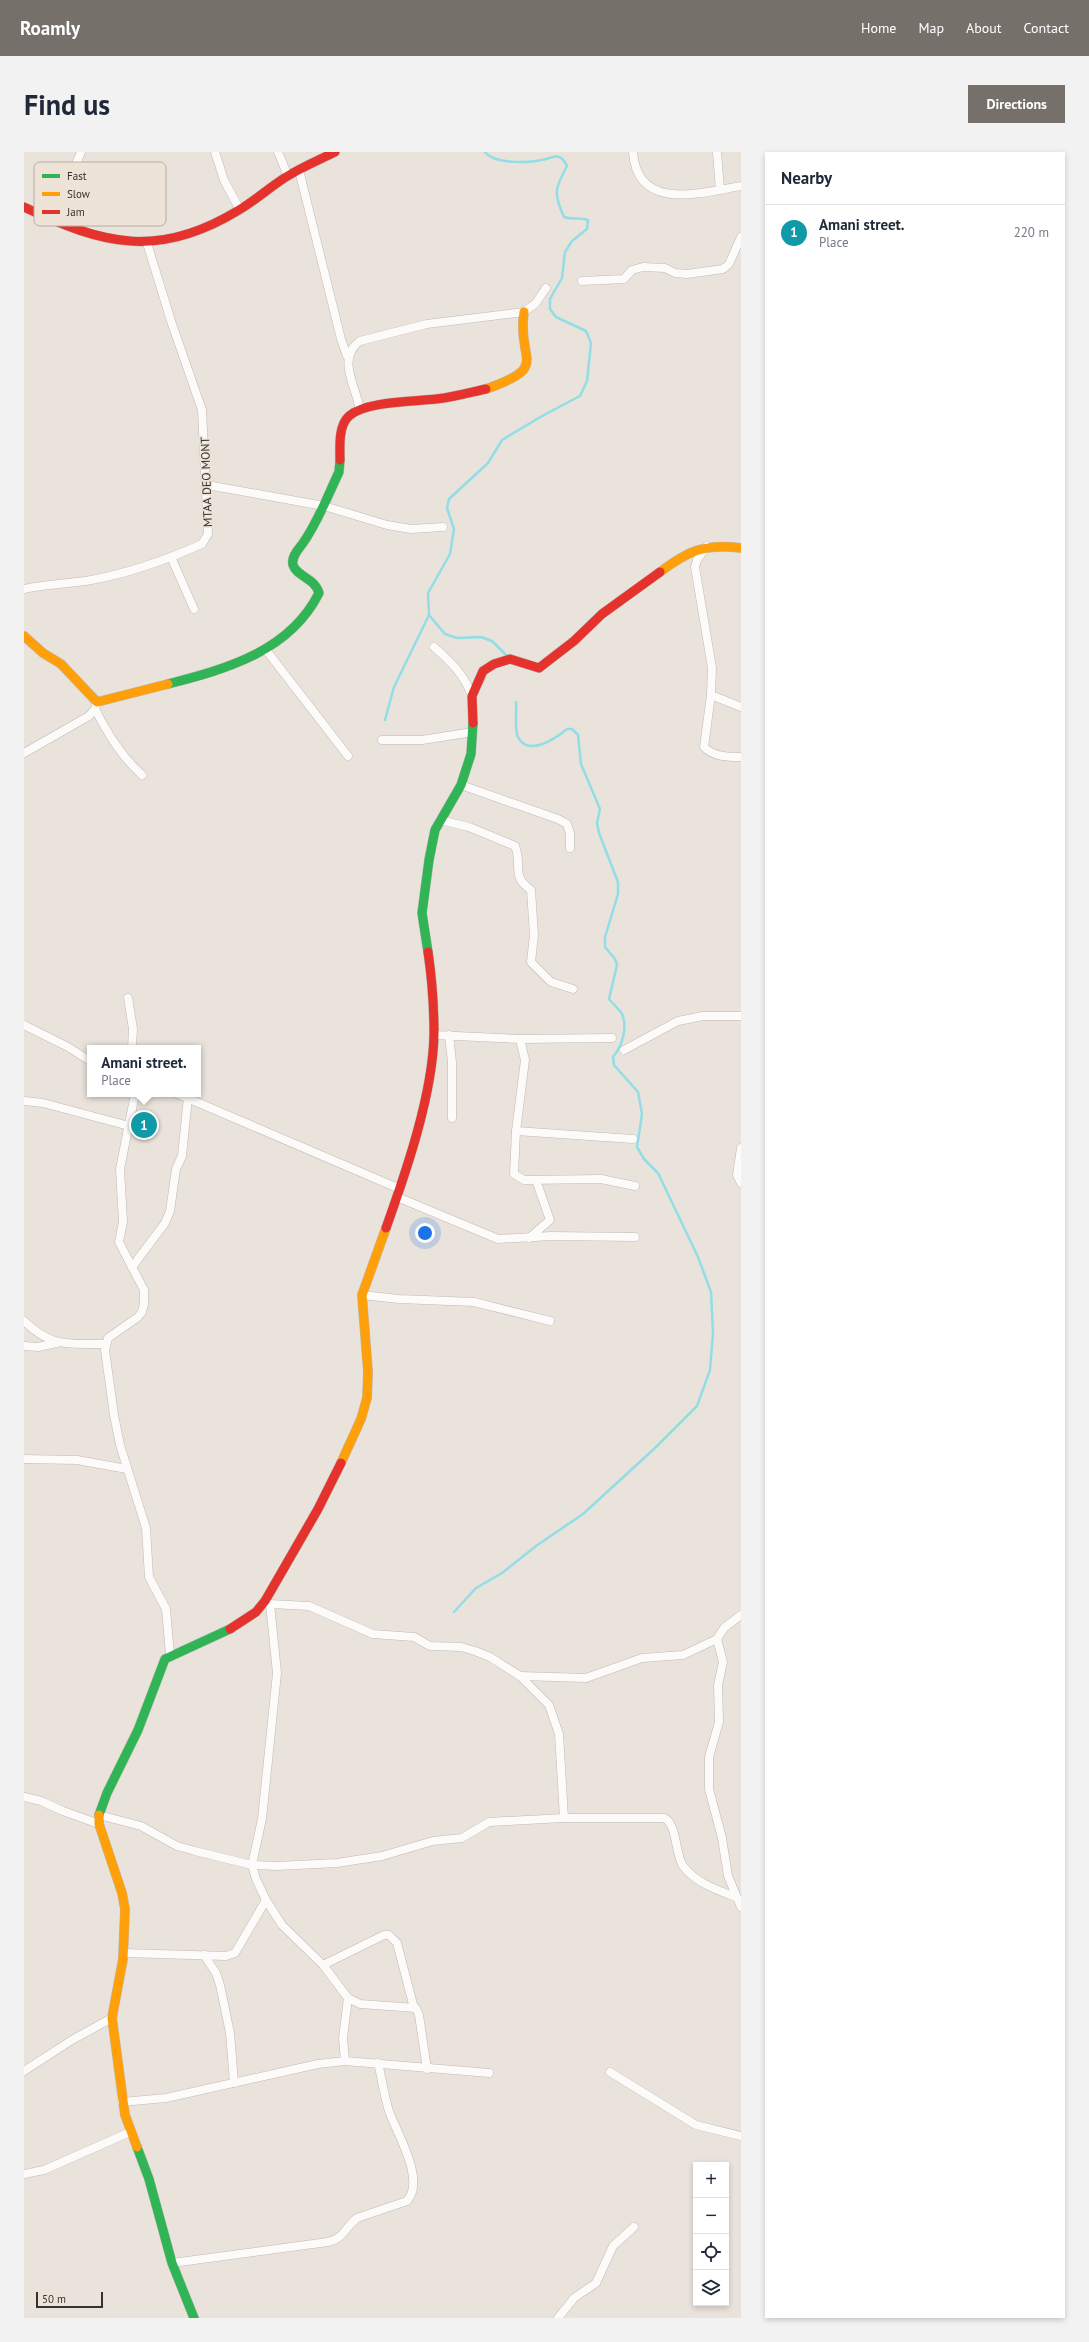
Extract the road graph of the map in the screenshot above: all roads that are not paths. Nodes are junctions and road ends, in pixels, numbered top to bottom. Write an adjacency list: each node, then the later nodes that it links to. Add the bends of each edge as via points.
1 (81, 152): 7 (street)
2 (214, 152): 13 (street, via 224,180)
3 (278, 152): 9 (street)
4 (334, 152): 8 (street)
5 (633, 152): 11 (street, via 635,167 641,179 645,185 659,192 679,194)
6 (717, 152): 11 (street)
7 (77, 162)
8 (299, 170): 9 (street); 21 (street)
9 (288, 176): 13 (street)
10 (741, 186): 11 (street)
11 (720, 190)
12 (24, 207): 14 (street)
13 (240, 210): 17 (street, via 178,238)
14 (34, 212)
15 (64, 226): 17 (street, via 83,234 118,242)
16 (741, 237): 18 (street, via 729,264 723,269 687,274 675,273 665,268 643,267 632,270 624,279)
17 (147, 243): 23 (street, MTAA DEO MONT, via 202,410)
18 (582, 281)
19 (546, 288): 20 (street, via 536,303)
20 (524, 312): 21 (street, via 427,324 373,336 352,347); 22 (street, via 521,330 528,359 526,369 520,374 487,389)
21 (347, 356): 22 (street)
22 (360, 410): 24 (street, via 348,417 344,423 339,472)
23 (207, 485): 24 (street); 28 (street, MTAA DEO MONT, via 207,540)
24 (324, 506): 25 (street, via 387,525 411,529); 33 (street, via 293,557 297,571 316,584 319,592 310,611 288,635)
25 (443, 528)
26 (708, 545): 27 (street); 34 (street, via 682,556 658,573 602,614 574,641 539,668 510,659 494,664 481,675); 35 (street, via 695,567 712,668)
27 (741, 548)
28 (172, 557): 29 (street, MTAA DEO MONT, via 133,571 90,581 39,585); 30 (street)
29 (24, 589)
30 (194, 609)
31 (24, 637): 36 (street, via 61,664)
32 (434, 647): 34 (street, via 456,666)
33 (266, 650): 36 (street, via 203,675); 41 (street)
34 (472, 696): 38 (street)
35 (711, 696): 37 (street); 42 (street, via 704,747 723,756)
36 (96, 705): 40 (street, via 89,716); 43 (street, via 112,741)
37 (741, 706)
38 (473, 732): 39 (street, via 422,740); 44 (street, via 471,754)
39 (382, 740)
40 (24, 753)
41 (348, 756)
42 (741, 757)
43 (142, 775)
44 (461, 785): 45 (street); 46 (street, via 567,824)
45 (440, 820): 47 (street, via 469,827 515,846 518,852 517,872 522,884 531,890 534,935 531,962 552,982); 51 (street, via 435,830 429,860 422,913 431,974)
46 (570, 848)
47 (573, 989)
48 (128, 998): 55 (street, via 133,1029)
49 (741, 1016): 56 (street, via 690,1017)
50 (24, 1025): 57 (street)
51 (434, 1035): 52 (street); 69 (street, via 427,1091)
52 (449, 1035): 54 (street); 61 (street, via 452,1062)
53 (612, 1038): 54 (street)
54 (520, 1039): 63 (street, via 525,1060)
55 (132, 1045)
56 (624, 1050)
57 (87, 1059)
58 (134, 1097): 62 (street)
59 (188, 1097): 69 (street); 72 (street, via 182,1156 176,1169 170,1211 165,1223)
60 (24, 1101): 62 (street, via 44,1103)
61 (452, 1118)
62 (128, 1126): 72 (street, via 120,1169 123,1222 119,1242)
63 (516, 1130): 64 (street); 66 (street, via 514,1174 524,1180)
64 (633, 1139)
65 (741, 1148): 67 (street, via 737,1175)
66 (536, 1180): 68 (street, via 601,1178); 71 (street, via 550,1220)
67 (741, 1183)
68 (635, 1186)
69 (398, 1193): 71 (street, via 488,1236 498,1239); 73 (street)
70 (635, 1237): 71 (street)
71 (528, 1238)
72 (132, 1267): 77 (street, via 144,1290 142,1312 108,1338)
73 (362, 1295): 75 (street, via 474,1302); 81 (street, via 369,1370 367,1399 336,1474)
74 (24, 1321): 76 (street, via 37,1333)
75 (550, 1321)
76 (57, 1343): 77 (street); 78 (street, via 38,1347)
77 (105, 1344): 80 (street, via 114,1415)
78 (24, 1346)
79 (24, 1459): 80 (street, via 77,1460)
80 (127, 1469): 84 (street, via 146,1528 149,1577 166,1608)
81 (268, 1602): 84 (street, via 231,1628); 85 (street, via 309,1606 373,1634 414,1637 430,1646 461,1647 475,1651 490,1657); 89 (street, via 278,1673 262,1819)
82 (741, 1615): 83 (street, via 724,1628)
83 (717, 1639): 85 (street, via 683,1655 642,1658 586,1678); 90 (street, via 723,1662 718,1685 719,1722 709,1757 709,1789 722,1838 728,1876)
84 (170, 1655): 88 (street, via 162,1664 138,1730 107,1793)
85 (520, 1676): 87 (street, via 549,1705 559,1734)
86 (24, 1797): 88 (street, via 63,1811)
87 (564, 1818): 89 (street, via 489,1822 462,1838 433,1840 382,1856 351,1861 310,1865); 90 (street, via 668,1820 683,1865 701,1882)
88 (99, 1819): 89 (street, via 142,1826 177,1846); 93 (street, via 125,1908)
89 (252, 1865): 91 (street)
90 (736, 1897): 92 (street)
91 (266, 1900): 94 (street, via 236,1952 226,1956); 95 (street, via 282,1925)
92 (741, 1907)
93 (123, 1953): 94 (street); 98 (street)
94 (204, 1955): 105 (street, via 216,1973 221,1990 230,2034)
95 (323, 1965): 96 (street); 97 (street, via 384,1935 389,1935 398,1943)
96 (348, 1998): 97 (street, via 360,2004); 99 (street, via 343,2038)
97 (414, 2008): 101 (street, via 419,2015)
98 (112, 2018): 102 (street); 106 (street)
99 (346, 2061): 100 (street); 105 (street, via 318,2064)
100 (378, 2063): 101 (street); 111 (street, via 389,2108 410,2162 414,2184 407,2201 357,2218 339,2238 328,2242)
101 (427, 2069): 104 (street)
102 (24, 2071)
103 (610, 2072): 108 (street, via 696,2125)
104 (489, 2073)
105 (234, 2083): 106 (street, via 166,2098)
106 (122, 2102): 107 (street)
107 (130, 2132): 109 (street, via 44,2170); 111 (street, via 149,2179)
108 (741, 2136)
109 (24, 2174)
110 (634, 2227): 113 (street, via 613,2246 596,2283 574,2298)
111 (172, 2263): 112 (street)
112 (194, 2318)
113 (558, 2318)

